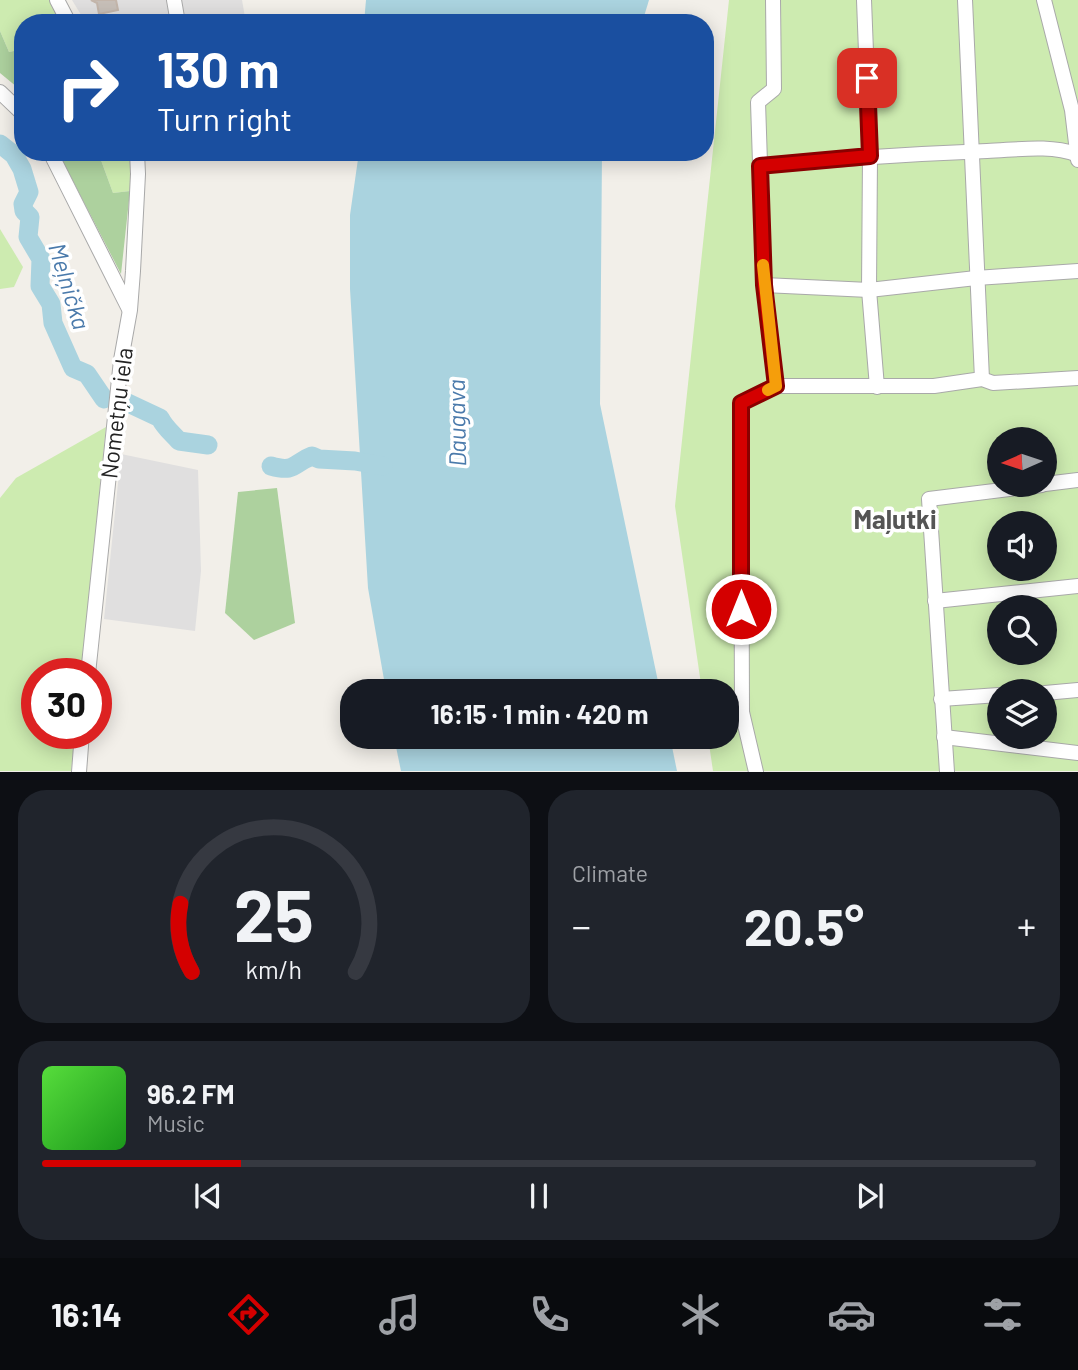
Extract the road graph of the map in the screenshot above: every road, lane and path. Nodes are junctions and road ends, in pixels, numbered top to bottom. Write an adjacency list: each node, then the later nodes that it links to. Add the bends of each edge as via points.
1 (773, 0): 13 (street, via 774,89 758,102)
2 (864, 0): 9 (street)
3 (965, 0): 7 (street)
4 (1044, 0): 8 (street, via 1072,110)
5 (0, 92): 6 (street)
6 (14, 105)
7 (971, 152): 8 (street, via 1062,149); 9 (street); 15 (street)
8 (1078, 155): 12 (street)
9 (870, 156): 13 (street); 17 (street)
10 (55, 161): 18 (street)
11 (137, 161): 18 (street, Nometņu iela)
12 (1078, 162)
13 (760, 166): 16 (street)
14 (1078, 271): 15 (street)
15 (976, 278): 17 (street); 20 (street)
16 (764, 285): 17 (street); 21 (street)
17 (869, 289): 22 (street)
18 (130, 310): 28 (street, Nometņu iela)
19 (1078, 378): 20 (street, via 993,383)
20 (982, 379): 22 (street)
21 (776, 386): 22 (street); 37 (street, via 741,403 742,712)
22 (877, 387)
23 (1078, 480): 24 (street)
24 (1057, 483)
25 (987, 492): 27 (street, via 929,499)
26 (1078, 586): 27 (street)
27 (935, 601): 32 (street)
28 (90, 658)
29 (1078, 690): 30 (street)
30 (1057, 691)
31 (987, 696): 32 (street)
32 (941, 699): 33 (street)
33 (944, 737): 35 (street); 38 (street)
34 (81, 749): 36 (street)
35 (1078, 753)
36 (79, 772)
37 (756, 772)
38 (947, 772)

